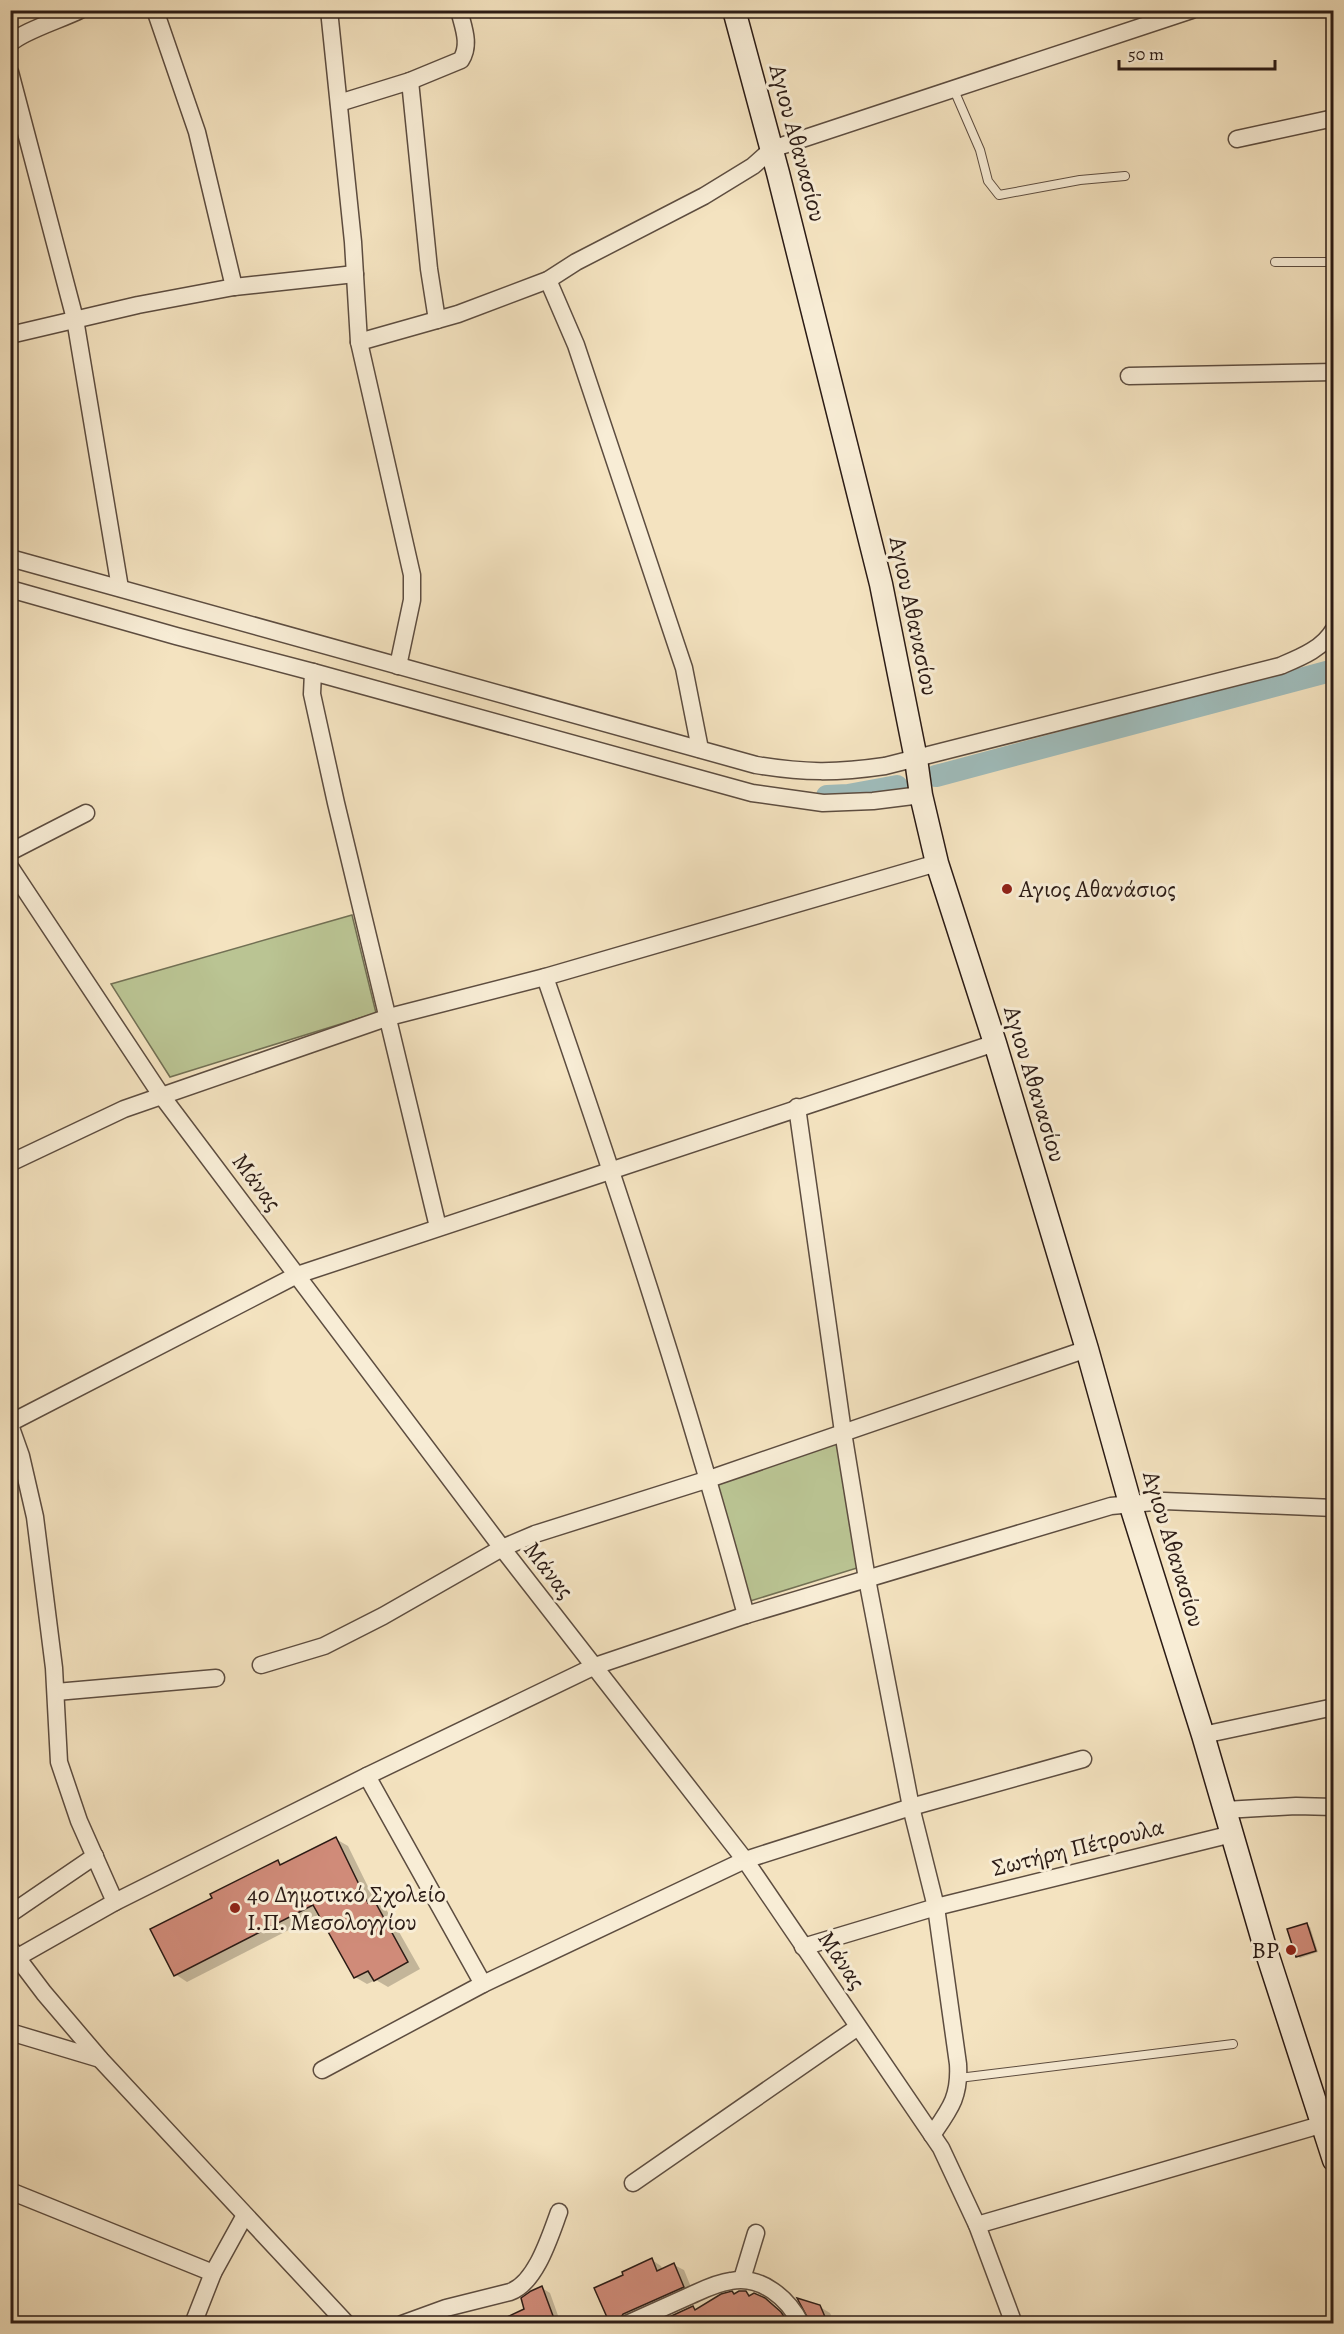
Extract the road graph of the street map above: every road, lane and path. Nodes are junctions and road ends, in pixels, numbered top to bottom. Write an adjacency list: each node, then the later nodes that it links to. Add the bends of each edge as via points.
1 (80, 10): 7 (street, via 18,36)
2 (155, 10): 20 (street, via 197,132)
3 (329, 10): 11 (street)
4 (459, 10): 9 (street, via 466,45 461,60)
5 (734, 10): 14 (main road, Αγιου Αθανασίου)
6 (1192, 10): 10 (street)
7 (10, 44)
8 (10, 72): 21 (street)
9 (410, 81): 11 (street); 22 (street)
10 (954, 90): 14 (street); 15 (lane, via 980,150 988,181 999,195)
11 (339, 103): 18 (street)
12 (1334, 118): 13 (street)
13 (1237, 140)
14 (772, 149): 19 (street, via 753,166 704,196); 34 (main road, Αγιου Αθανασίου, via 881,584)
15 (1125, 176)
16 (1275, 262): 17 (lane)
17 (1334, 262)
18 (355, 274): 20 (street); 24 (street)
19 (548, 280): 22 (street); 33 (street, via 576,345 684,668)
20 (234, 287): 21 (street)
21 (75, 319): 23 (street); 28 (street)
22 (437, 320): 24 (street)
23 (10, 335)
24 (359, 342): 31 (street, via 412,575 412,600)
25 (1334, 372): 26 (street)
26 (1129, 376)
27 (10, 558): 28 (street)
28 (120, 588): 31 (street)
29 (10, 589): 32 (street)
30 (1334, 629): 34 (street, via 1317,647 1280,666)
31 (398, 666): 33 (street)
32 (313, 672): 35 (street, via 752,793 823,803); 41 (street, via 312,694 336,803)
33 (700, 749): 34 (street, via 756,765 808,772 854,770)
34 (916, 759): 35 (main road, Αγιου Αθανασίου)
35 (921, 795): 38 (main road, Αγιου Αθανασίου)
36 (86, 813): 37 (street)
37 (10, 852)
38 (937, 863): 40 (street); 42 (main road, Αγιου Αθανασίου)
39 (10, 867): 43 (street, Μάνας)
40 (545, 977): 41 (street); 46 (street)
41 (389, 1017): 43 (street); 47 (street)
42 (995, 1043): 44 (street); 49 (main road, Αγιου Αθανασίου)
43 (161, 1095): 45 (street); 48 (street, Μάνας)
44 (797, 1107): 46 (street); 51 (street)
45 (10, 1163)
46 (612, 1170): 47 (street); 52 (street)
47 (438, 1227): 48 (street)
48 (297, 1275): 50 (street); 55 (street, Μάνας)
49 (1087, 1349): 51 (street); 53 (main road, Αγιου Αθανασίου)
50 (10, 1424): 61 (street, via 35,1517)
51 (843, 1432): 52 (street); 56 (street)
52 (709, 1479): 55 (street, via 547,1529); 57 (street)
53 (1131, 1503): 54 (street, via 1177,1501); 56 (street, via 1095,1509); 63 (main road, Αγιου Αθανασίου)
54 (1334, 1508)
55 (502, 1548): 58 (street, via 324,1646); 59 (street, Μάνας)
56 (867, 1579): 57 (street); 66 (street)
57 (746, 1615): 59 (street)
58 (261, 1665)
59 (595, 1666): 65 (street); 71 (street, Μάνας)
60 (216, 1678): 61 (street)
61 (56, 1692): 70 (street, via 58,1762)
62 (1334, 1707): 63 (street)
63 (1203, 1735): 68 (main road, Αγιου Αθανασίου)
64 (1083, 1759): 66 (street)
65 (367, 1776): 72 (street); 77 (street)
66 (911, 1807): 71 (street); 73 (street)
67 (1334, 1807): 68 (street)
68 (1225, 1810): 69 (main road, Αγιου Αθανασίου)
69 (1232, 1834): 73 (street, Σωτήρη Πέτρουλα); 84 (main road, Αγιου Αθανασίου, via 1264,1944)
70 (95, 1856): 72 (street); 74 (street)
71 (745, 1860): 75 (street, Μάνας); 77 (street)
72 (115, 1902): 76 (street)
73 (936, 1907): 75 (street, Σωτήρη Πέτρουλα); 83 (street)
74 (10, 1914)
75 (803, 1947): 78 (street, Μάνας)
76 (14, 1953): 81 (street)
77 (483, 1984): 82 (street)
78 (858, 2027): 85 (street, Μάνας); 87 (street)
79 (10, 2032): 81 (street)
80 (1233, 2044): 83 (lane)
81 (101, 2060): 90 (street)
82 (322, 2070)
83 (959, 2078): 85 (street, via 956,2099)
84 (1328, 2123): 86 (main road, Αγιου Αθανασίου); 91 (street)
85 (932, 2135): 91 (street, Μάνας)
86 (1334, 2160)
87 (633, 2183)
88 (10, 2191): 93 (street)
89 (559, 2212): 97 (street, via 545,2248 520,2288)
90 (245, 2215): 93 (street); 96 (street)
91 (977, 2225): 100 (street, Μάνας)
92 (756, 2233): 94 (street)
93 (213, 2273): 95 (street)
94 (742, 2279): 98 (street, via 713,2286); 99 (street, via 779,2295)
95 (194, 2324)
96 (347, 2324)
97 (402, 2324)
98 (627, 2324)
99 (801, 2324)
100 (1014, 2324)

